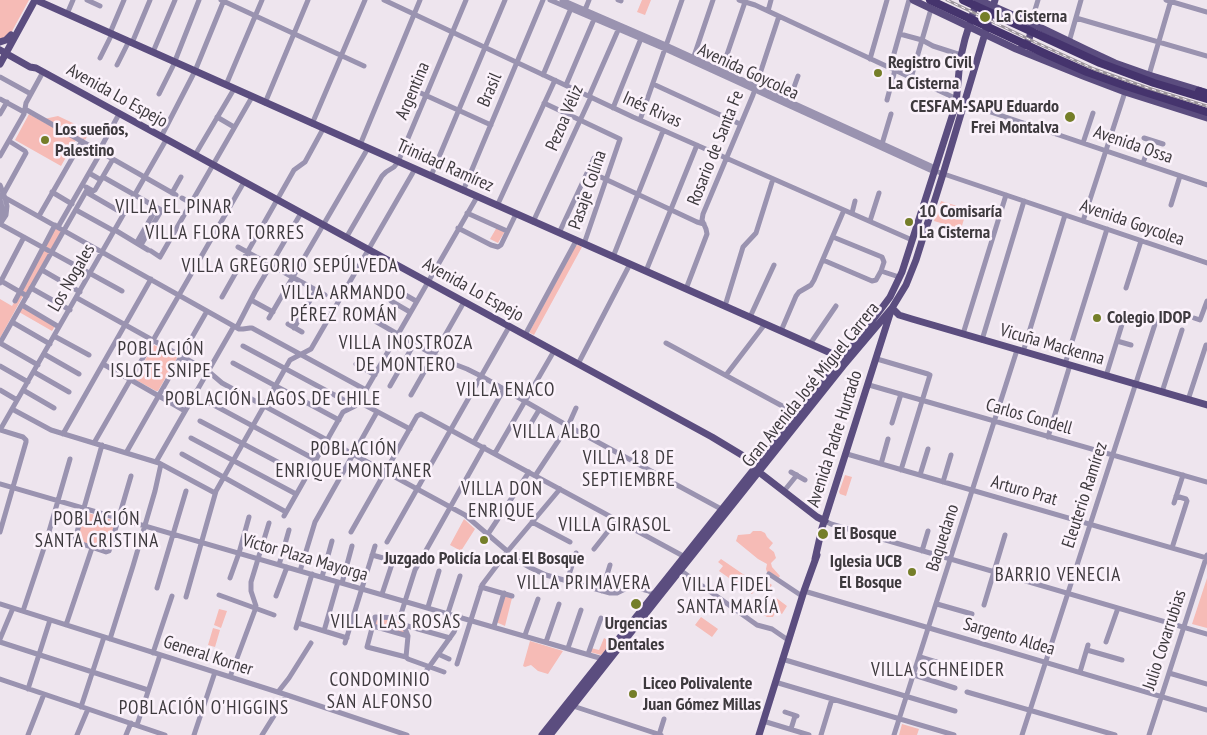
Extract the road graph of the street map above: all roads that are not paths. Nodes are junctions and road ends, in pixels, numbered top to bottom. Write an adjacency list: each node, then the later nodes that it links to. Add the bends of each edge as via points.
1 (30, 0): 66 (main road)
2 (36, 0): 41 (main road, Trinidad Ramírez); 66 (main road)
3 (73, 0): 41 (street)
4 (87, 0): 36 (street)
5 (124, 0): 53 (street)
6 (150, 0): 60 (street)
7 (175, 0): 68 (street)
8 (200, 0): 75 (street)
9 (223, 0): 43 (street); 81 (street, Los Nogales)
10 (262, 0): 43 (street)
11 (308, 0): 54 (street)
12 (365, 0): 70 (street)
13 (384, 0): 42 (street, Inés Rivas)
14 (420, 0): 42 (street)
15 (466, 0): 51 (street, Argentina)
16 (505, 0): 63 (street)
17 (543, 0): 76 (street, Brasil)
18 (550, 0): 37 (street, Avenida Goycolea)
19 (562, 0): 37 (street, Avenida Goycolea)
20 (589, 0): 38 (street)
21 (682, 0): 64 (street)
22 (713, 0): 73 (street)
23 (739, 0): 33 (street)
24 (771, 0): 39 (street)
25 (887, 0): 74 (street)
26 (909, 0): 55 (street)
27 (913, 0): 35 (main road)
28 (963, 0): 105 (highway, via 1100,63)
29 (978, 0): 34 (main road); 49 (main road, Gran Avenida José Miguel Carrera)
30 (1038, 0): 48 (street)
31 (1081, 0): 46 (street)
32 (1169, 0): 40 (street); 62 (street)
33 (745, 2): 39 (street); 83 (street)
34 (995, 4): 48 (main road); 52 (main road, Gran Avenida José Miguel Carrera)
35 (933, 5): 47 (main road); 57 (street); 115 (highway, via 1081,69)
36 (100, 6)
37 (571, 7): 38 (street, Avenida Goycolea); 45 (street, Avenida Goycolea); 84 (street)
38 (585, 10): 45 (street, Avenida Goycolea)
39 (768, 11): 44 (street)
40 (1207, 12)
41 (67, 14): 53 (main road, Trinidad Ramírez)
42 (414, 14): 51 (street, Inés Rivas); 138 (street)
43 (255, 16): 54 (street); 91 (street)
44 (779, 16): 74 (street); 94 (street, Rosario de Santa Fe)
45 (595, 17): 50 (street, Avenida Goycolea); 92 (street)
46 (1076, 18): 61 (street); 62 (street)
47 (957, 21): 49 (main road); 58 (main road)
48 (1031, 24): 61 (main road); 65 (main road, via 1027,43)
49 (969, 25): 52 (main road); 58 (main road, Gran Avenida José Miguel Carrera)
50 (619, 27): 56 (street, Avenida Goycolea); 102 (street, Pezoa Véliz)
51 (453, 32): 63 (street, Inés Rivas); 101 (street, Argentina)
52 (986, 32): 59 (main road); 67 (main road, Gran Avenida José Miguel Carrera)
53 (111, 34): 60 (main road, Trinidad Ramírez); 72 (street)
54 (294, 34): 70 (street); 109 (street)
55 (900, 34): 57 (street); 80 (street)
56 (642, 37): 64 (street, Avenida Goycolea); 112 (street)
57 (922, 40): 69 (street); 88 (street)
58 (965, 40): 69 (main road, Gran Avenida José Miguel Carrera)
59 (998, 40): 65 (main road); 67 (main road, via 985,45)
60 (130, 42): 68 (main road, Trinidad Ramírez); 78 (street)
61 (1069, 42): 85 (main road)
62 (1159, 42): 71 (street); 85 (street)
63 (484, 47): 76 (street, Inés Rivas); 114 (street)
64 (666, 47): 73 (street, Avenida Goycolea); 90 (street)
65 (1019, 48): 96 (main road)
66 (3, 49): 77 (main road); 82 (main road, Avenida Lo Espejo)
67 (980, 51): 111 (main road, Gran Avenida José Miguel Carrera)
68 (153, 52): 75 (main road, Trinidad Ramírez)
69 (961, 55): 104 (main road, Gran Avenida José Miguel Carrera)
70 (341, 56): 79 (street); 124 (street)
71 (1207, 56)
72 (100, 58)
73 (693, 59): 83 (street, Avenida Goycolea)
74 (870, 59): 80 (street)
75 (174, 62): 81 (main road, Trinidad Ramírez); 99 (street)
76 (517, 62): 84 (street, Inés Rivas); 126 (street, Brasil)
77 (0, 64)
78 (117, 65)
79 (364, 66)
80 (892, 69): 88 (street); 106 (street)
81 (195, 71): 91 (main road, Trinidad Ramírez); 130 (street, Los Nogales)
82 (43, 72): 98 (street); 118 (main road, Avenida Lo Espejo)
83 (720, 72): 94 (street, Avenida Goycolea)
84 (543, 75): 89 (street, Inés Rivas)
85 (1149, 75): 97 (main road)
86 (798, 76): 107 (street)
87 (0, 77): 98 (street)
88 (911, 78): 104 (street)
89 (554, 80): 92 (street, Inés Rivas); 110 (street)
90 (653, 84): 123 (street); 125 (street)
91 (226, 85): 93 (main road, Trinidad Ramírez)
92 (566, 85): 102 (street, Inés Rivas)
93 (234, 88): 100 (main road, Trinidad Ramírez); 120 (street)
94 (755, 88): 107 (street, Avenida Goycolea); 125 (street, Rosario de Santa Fe); 152 (street, Avenida Goycolea)
95 (414, 90): 101 (street)
96 (1125, 92): 121 (main road); 141 (street)
97 (1204, 92)
98 (31, 94): 113 (street)
99 (159, 94)
100 (252, 96): 109 (main road, Trinidad Ramírez); 127 (street)
101 (426, 96): 114 (street); 148 (street, Argentina)
102 (590, 97): 112 (street, Inés Rivas); 122 (street, Pezoa Véliz)
103 (0, 99): 108 (street)
104 (957, 99): 152 (main road, Gran Avenida José Miguel Carrera)
105 (1207, 99)
106 (887, 100)
107 (789, 101): 136 (street, Avenida Goycolea)
108 (7, 102): 113 (street); 117 (street)
109 (265, 103): 124 (main road, Trinidad Ramírez)
110 (544, 103): 122 (street, Pasaje Colina); 183 (street)
111 (964, 103): 135 (street, Avenida Ossa); 155 (main road, Gran Avenida José Miguel Carrera)
112 (613, 108): 123 (street, Inés Rivas)
113 (24, 110): 133 (street); 134 (street)
114 (458, 110): 126 (street); 156 (street)
115 (1207, 112)
116 (1093, 113): 135 (street)
117 (0, 114)
118 (119, 114): 130 (main road, Avenida Lo Espejo); 142 (street)
119 (891, 114): 136 (street)
120 (217, 118): 127 (street); 143 (street)
121 (1207, 118)
122 (580, 120): 161 (street, Pasaje Colina, via 620,139); 196 (street, Pezoa Véliz)
123 (640, 120): 129 (street, Inés Rivas)
124 (312, 124): 128 (main road, Trinidad Ramírez)
125 (740, 124): 146 (street, Rosario de Santa Fe)
126 (491, 125): 168 (street, Brasil)
127 (234, 127): 150 (street)
128 (323, 129): 138 (main road, Trinidad Ramírez); 177 (street, via 304,162 294,170)
129 (663, 131): 139 (street, Inés Rivas); 170 (street)
130 (163, 138): 143 (main road, Avenida Lo Espejo); 158 (street, Los Nogales)
131 (1144, 138): 132 (street)
132 (1151, 140): 137 (street); 149 (street)
133 (9, 141): 144 (street); 174 (street, via 26,153)
134 (82, 141): 142 (street); 169 (street)
135 (1083, 143): 141 (street, Avenida Ossa)
136 (882, 144): 152 (street, Avenida Goycolea)
137 (1163, 144)
138 (360, 145): 140 (main road, Trinidad Ramírez)
139 (697, 145): 146 (street, Inés Rivas); 184 (street)
140 (368, 148): 148 (main road, Trinidad Ramírez); 199 (street)
141 (1106, 151): 149 (street, Avenida Ossa); 195 (street)
142 (100, 152): 147 (street); 154 (street)
143 (195, 155): 150 (main road, Avenida Lo Espejo)
144 (0, 156)
145 (594, 158): 153 (street)
146 (726, 158): 162 (street, Inés Rivas); 198 (street, Rosario de Santa Fe, via 703,214)
147 (113, 159): 158 (street); 160 (street)
148 (398, 162): 151 (main road, Trinidad Ramírez); 209 (street, Argentina, via 382,176)
149 (1143, 163): 157 (street, Avenida Ossa)
150 (213, 165): 163 (main road, Avenida Lo Espejo); 180 (street)
151 (415, 169): 156 (main road, Trinidad Ramírez); 216 (street)
152 (935, 170): 155 (street, Avenida Goycolea); 210 (main road, Gran Avenida José Miguel Carrera)
153 (588, 171): 161 (street); 206 (street)
154 (89, 173): 160 (street); 165 (street)
155 (943, 174): 173 (street, Avenida Goycolea); 259 (main road, Gran Avenida José Miguel Carrera, via 911,274)
156 (431, 176): 168 (main road, Trinidad Ramírez)
157 (1180, 176): 166 (street, Avenida Ossa); 182 (street)
158 (145, 177): 172 (street); 175 (street, Los Nogales)
159 (182, 177): 172 (street)
160 (102, 178): 167 (street, via 94,191); 175 (street)
161 (607, 179): 170 (street); 212 (street, Pasaje Colina)
162 (773, 179): 186 (street, Inés Rivas); 257 (street, via 756,233 743,247)
163 (244, 182): 177 (main road, Avenida Lo Espejo); 245 (street)
164 (0, 185): 174 (street)
165 (82, 185): 167 (street); 181 (street)
166 (1207, 185)
167 (87, 190): 185 (street); 190 (street)
168 (463, 191): 176 (main road, Trinidad Ramírez)
169 (52, 192): 181 (street); 193 (street)
170 (638, 193): 184 (street); 220 (street)
171 (879, 193): 194 (street)
172 (177, 195): 180 (street)
173 (1006, 195): 179 (street, Avenida Goycolea); 284 (street)
174 (2, 196): 193 (street); 197 (street, via 6,213)
175 (134, 196): 190 (street, Los Nogales); 213 (street, via 160,210)
176 (477, 197): 183 (main road, Trinidad Ramírez); 188 (street)
177 (278, 200): 187 (main road, Avenida Lo Espejo); 219 (street)
178 (855, 201): 189 (street)
179 (1024, 201): 192 (street, Avenida Goycolea); 288 (street)
180 (191, 203): 213 (street, via 160,257)
181 (72, 204): 200 (street)
182 (1171, 205)
183 (497, 206): 191 (main road, Trinidad Ramírez)
184 (671, 209): 198 (street); 229 (street)
185 (76, 210): 203 (street); 204 (street)
186 (844, 210): 189 (street, Inés Rivas); 207 (street)
187 (301, 213): 199 (main road, Avenida Lo Espejo); 224 (street)
188 (467, 213): 201 (street); 205 (street)
189 (852, 213): 194 (street, Inés Rivas)
190 (124, 214): 203 (street, Los Nogales)
191 (516, 214): 196 (main road, Trinidad Ramírez); 205 (street)
192 (1065, 215): 195 (street, Avenida Goycolea); 299 (street, Baquedano)
193 (39, 216): 200 (street)
194 (870, 221): 210 (street, Inés Rivas)
195 (1083, 221): 202 (street, Avenida Goycolea)
196 (533, 222): 206 (main road, Trinidad Ramírez)
197 (1, 223): 208 (street)
198 (704, 224): 238 (street, Rosario de Santa Fe, via 706,236)
199 (323, 225): 209 (main road, Avenida Lo Espejo); 231 (street)
200 (56, 226): 204 (street); 214 (street)
201 (458, 228): 205 (street, via 498,247); 235 (street)
202 (1107, 229): 211 (street, Avenida Goycolea); 312 (street)
203 (114, 230): 213 (street); 218 (street, Los Nogales)
204 (64, 231): 217 (street); 218 (street)
205 (508, 231)
206 (559, 233): 212 (main road, Trinidad Ramírez)
207 (833, 236): 221 (street); 227 (street, via 882,257)
208 (24, 237): 214 (street); 228 (street)
209 (346, 238): 216 (main road, Avenida Lo Espejo)
210 (912, 240): 232 (main road, Gran Avenida José Miguel Carrera)
211 (1141, 241): 222 (street, Avenida Goycolea); 237 (street)
212 (580, 242): 220 (main road, Trinidad Ramírez); 285 (street, Pasaje Colina)
213 (139, 244)
214 (43, 247): 217 (street); 240 (street)
215 (238, 247): 219 (street)
216 (368, 250): 235 (main road, Avenida Lo Espejo); 302 (street, via 311,349)
217 (52, 252): 226 (street); 230 (street)
218 (102, 252): 230 (street, Los Nogales); 233 (street)
219 (248, 252): 224 (street); 248 (street)
220 (613, 257): 223 (main road, Trinidad Ramírez)
221 (823, 260): 227 (street, via 872,281); 281 (street, via 813,282 796,296)
222 (1207, 263)
223 (630, 264): 229 (main road, Trinidad Ramírez); 311 (street)
224 (271, 265): 231 (street); 250 (street)
225 (774, 265): 264 (street)
226 (42, 270): 236 (street); 242 (street)
227 (881, 271): 232 (street)
228 (3, 272): 234 (street)
229 (646, 272): 238 (main road, Trinidad Ramírez)
230 (90, 274): 241 (street); 242 (street, Los Nogales)
231 (293, 277): 239 (street); 262 (street)
232 (900, 278): 243 (main road, Gran Avenida José Miguel Carrera)
233 (151, 279): 245 (street); 275 (street)
234 (1, 282): 240 (street)
235 (427, 282): 253 (street); 255 (main road, Avenida Lo Espejo)
236 (31, 288): 247 (street); 260 (street)
237 (1126, 288)
238 (686, 289): 257 (main road, Trinidad Ramírez)
239 (316, 290): 246 (street); 279 (street)
240 (20, 291): 247 (street); 251 (street)
241 (122, 291)
242 (80, 292): 249 (street, Los Nogales)
243 (893, 292): 259 (main road); 305 (main road, Gran Avenida José Miguel Carrera)
244 (402, 293): 253 (street)
245 (179, 295): 261 (street); 287 (street)
246 (326, 295)
247 (27, 296): 256 (street)
248 (222, 297)
249 (76, 298): 260 (street, Los Nogales); 275 (street)
250 (251, 300): 262 (street); 277 (street)
251 (15, 301)
252 (391, 301): 263 (street)
253 (416, 301): 263 (street)
254 (1207, 301): 267 (street)
255 (464, 302): 278 (main road, Avenida Lo Espejo); 304 (street)
256 (22, 306): 270 (street); 276 (street)
257 (726, 306): 264 (main road, Trinidad Ramírez)
258 (836, 306): 294 (street)
259 (892, 308): 284 (main road, Vicuña Mackenna, via 901,316); 306 (main road, Avenida Padre Hurtado); 314 (main road, Gran Avenida José Miguel Carrera)
260 (70, 310): 276 (street, Los Nogales)
261 (207, 311): 277 (street); 303 (street)
262 (273, 312): 265 (street)
263 (410, 312): 283 (street)
264 (750, 317): 274 (main road, Trinidad Ramírez)
265 (269, 318)
266 (1194, 318): 267 (street)
267 (1200, 320): 272 (street)
268 (375, 321): 283 (street)
269 (1156, 321): 325 (street, Eleuterio Ramírez)
270 (12, 322): 290 (street); 292 (street)
271 (1135, 322): 289 (street, via 1122,317)
272 (1207, 323)
273 (288, 324): 279 (street)
274 (765, 324): 281 (main road, Trinidad Ramírez); 320 (street)
275 (125, 325): 287 (street); 309 (street)
276 (59, 327): 286 (street, Los Nogales)
277 (236, 327): 302 (street, via 252,328); 316 (street)
278 (509, 327): 285 (main road, Avenida Lo Espejo); 321 (street)
279 (294, 328): 282 (street)
280 (1182, 330): 334 (street)
281 (781, 331): 294 (main road, Trinidad Ramírez)
282 (302, 332)
283 (398, 334): 293 (street); 319 (street)
284 (963, 334): 288 (main road, Vicuña Mackenna)
285 (525, 335): 298 (main road, Avenida Lo Espejo)
286 (54, 336): 292 (street, Los Nogales); 301 (street)
287 (153, 340): 303 (street); 323 (street)
288 (982, 340): 299 (main road, Vicuña Mackenna)
289 (1117, 341): 295 (street); 322 (street)
290 (0, 343): 308 (street)
291 (666, 343): 320 (street)
292 (50, 344): 300 (street, Los Nogales)
293 (414, 344): 304 (street); 328 (street)
294 (810, 344): 305 (main road, Trinidad Ramírez)
295 (1130, 345)
296 (1205, 345): 340 (street)
297 (243, 346): 315 (street)
298 (554, 351): 311 (main road, Avenida Lo Espejo); 341 (street)
299 (1020, 351): 312 (main road, Vicuña Mackenna); 355 (street, Baquedano)
300 (44, 354): 308 (street, Los Nogales); 318 (street)
301 (89, 355)
302 (301, 355): 315 (street, via 290,360); 332 (street)
303 (181, 356): 316 (street); 337 (street)
304 (434, 356): 321 (street); 336 (street)
305 (842, 358): 314 (main road); 352 (main road, Gran Avenida José Miguel Carrera)
306 (877, 358): 326 (main road, Avenida Padre Hurtado); 339 (street, via 929,374)
307 (233, 363): 327 (street)
308 (38, 364): 317 (street, Los Nogales)
309 (103, 364): 323 (street); 363 (street)
310 (356, 364): 319 (street)
311 (578, 364): 386 (main road, Avenida Lo Espejo, via 712,437)
312 (1068, 365): 322 (main road, Vicuña Mackenna); 364 (street)
313 (0, 366): 324 (street)
314 (843, 366): 386 (main road, Gran Avenida José Miguel Carrera)
315 (285, 369): 327 (street); 343 (street)
316 (208, 371): 345 (street, via 222,384); 350 (street)
317 (34, 372): 324 (street, Los Nogales); 333 (street)
318 (79, 374)
319 (374, 375): 332 (street)
320 (726, 375): 352 (street)
321 (481, 376): 329 (street); 360 (street)
322 (1106, 376): 325 (main road, Vicuña Mackenna)
323 (130, 380): 337 (street); 369 (street)
324 (28, 382): 331 (street, Los Nogales)
325 (1135, 384): 334 (main road, Vicuña Mackenna); 380 (street, Eleuterio Ramírez)
326 (869, 385): 335 (street, Carlos Condell); 378 (main road, Avenida Padre Hurtado)
327 (275, 386): 345 (street); 353 (street)
328 (390, 386)
329 (504, 389): 341 (street); 368 (street)
330 (0, 390): 338 (street)
331 (23, 390): 338 (street, Los Nogales); 346 (street)
332 (366, 390): 343 (street)
333 (68, 392)
334 (1162, 392): 340 (main road, Vicuña Mackenna)
335 (901, 394): 339 (street, Carlos Condell); 356 (street)
336 (411, 395)
337 (158, 396): 350 (street); 374 (street)
338 (17, 400): 348 (street, Los Nogales)
339 (922, 400): 355 (street, Carlos Condell); 387 (street)
340 (1188, 400): 344 (main road, Vicuña Mackenna)
341 (524, 401): 349 (street); 375 (street)
342 (210, 402): 357 (street)
343 (357, 404): 351 (street); 353 (street, via 344,411)
344 (1207, 405)
345 (264, 406): 357 (street); 367 (street)
346 (54, 408)
347 (576, 408): 358 (street)
348 (12, 409): 361 (street, Los Nogales); 363 (street)
349 (539, 410): 358 (street); 362 (street)
350 (185, 411): 384 (street)
351 (377, 412): 359 (street); 377 (street)
352 (798, 414): 386 (main road, Gran Avenida José Miguel Carrera)
353 (339, 420): 367 (street)
354 (200, 421): 370 (street)
355 (994, 421): 364 (street, Carlos Condell); 407 (street, Baquedano)
356 (892, 423)
357 (253, 426): 370 (street); 383 (street)
358 (568, 426): 395 (street); 415 (street)
359 (410, 429): 360 (street, via 417,416 423,414); 388 (street)
360 (451, 429): 368 (street); 403 (street)
361 (0, 430): 402 (street, via 26,440)
362 (527, 430)
363 (63, 434): 369 (street)
364 (1048, 437): 380 (street, Carlos Condell)
365 (191, 438): 382 (street)
366 (888, 439): 385 (street)
367 (327, 440): 377 (street); 383 (street)
368 (474, 442): 372 (street)
369 (94, 443): 371 (street)
370 (243, 443): 382 (street); 397 (street)
371 (102, 446): 374 (street); 414 (street)
372 (484, 447): 375 (street); 413 (street)
373 (928, 449): 392 (street)
374 (126, 452): 384 (street)
375 (495, 453): 389 (street)
376 (182, 454): 396 (street)
377 (353, 454): 388 (street); 453 (street, via 315,522)
378 (847, 454): 385 (street, Arturo Prat); 419 (main road, Avenida Padre Hurtado)
379 (951, 455): 399 (street)
380 (1113, 455): 393 (street, Carlos Condell); 422 (street, Eleuterio Ramírez)
381 (70, 459): 411 (street)
382 (233, 460): 396 (street); 409 (street)
383 (316, 460): 397 (street)
384 (159, 463): 408 (street); 423 (street, via 157,484)
385 (881, 464): 387 (street, Arturo Prat)
386 (758, 468): 406 (main road, Avenida Lo Espejo); 415 (main road, Gran Avenida José Miguel Carrera)
387 (901, 470): 392 (street, Arturo Prat)
388 (385, 472): 403 (street); 427 (street)
389 (529, 472): 395 (street); 429 (street)
390 (791, 472): 391 (street)
391 (797, 475): 398 (street); 406 (street)
392 (920, 475): 399 (street, Arturo Prat)
393 (1182, 475): 400 (street, Carlos Condell); 410 (street)
394 (131, 476): 417 (street)
395 (535, 476): 404 (street)
396 (224, 477): 408 (street); 409 (street, via 285,514)
397 (306, 477): 409 (street)
398 (805, 480)
399 (943, 482): 407 (street, Arturo Prat)
400 (1207, 482)
401 (0, 484): 402 (street, Víctor Plaza Mayorga)
402 (13, 488): 411 (street, Víctor Plaza Mayorga); 426 (street)
403 (417, 489): 413 (street); 433 (street)
404 (560, 489): 418 (street); 420 (street)
405 (186, 491): 428 (street)
406 (784, 491): 419 (main road, Avenida Lo Espejo)
407 (973, 491): 422 (street, Arturo Prat); 448 (street, Baquedano)
408 (215, 493): 432 (street)
409 (296, 494)
410 (1176, 496): 412 (street); 438 (street, via 1187,501)
411 (58, 501): 414 (street, Víctor Plaza Mayorga); 488 (street)
412 (1174, 502)
413 (450, 507): 429 (street); 478 (street, via 418,562)
414 (84, 508): 417 (street, Víctor Plaza Mayorga); 437 (street, via 75,542)
415 (724, 511): 446 (main road, Gran Avenida José Miguel Carrera)
416 (249, 517): 442 (street)
417 (119, 518): 423 (street, Víctor Plaza Mayorga); 437 (street, via 110,550)
418 (617, 520): 439 (street); 446 (street)
419 (825, 521): 440 (street); 469 (main road, Avenida Padre Hurtado, via 821,546)
420 (532, 522): 434 (street); 441 (street)
421 (269, 523): 447 (street)
422 (1091, 524): 438 (street, Arturo Prat); 470 (street, Eleuterio Ramírez)
423 (145, 526): 428 (street, Víctor Plaza Mayorga); 507 (street, via 128,585)
424 (289, 530): 449 (street)
425 (928, 530): 440 (street)
426 (0, 532)
427 (351, 532)
428 (173, 534): 432 (street, Víctor Plaza Mayorga); 464 (street)
429 (488, 534): 441 (street)
430 (1005, 536): 455 (street)
431 (332, 541): 459 (street)
432 (202, 542): 442 (street, Víctor Plaza Mayorga); 476 (street)
433 (387, 542)
434 (570, 542)
435 (352, 546): 462 (street)
436 (375, 546): 444 (street)
437 (92, 548): 497 (street)
438 (1172, 548): 445 (street, Arturo Prat)
439 (594, 549)
440 (922, 551): 448 (street)
441 (507, 552): 461 (street, via 537,571); 463 (street)
442 (239, 553): 447 (street, Víctor Plaza Mayorga); 460 (street)
443 (576, 553): 461 (street)
444 (372, 555): 465 (street); 468 (street, via 395,561)
445 (1207, 557): 501 (street, Julio Covarrubias)
446 (686, 558): 452 (main road, Gran Avenida José Miguel Carrera); 475 (main road, Gran Avenida José Miguel Carrera)
447 (259, 559): 449 (street, Víctor Plaza Mayorga); 485 (street, via 251,585)
448 (951, 559): 455 (street); 481 (street, Baquedano)
449 (279, 565): 451 (street, Víctor Plaza Mayorga)
450 (610, 565): 466 (street)
451 (287, 567): 453 (street, Víctor Plaza Mayorga); 473 (street)
452 (680, 570): 475 (main road, Gran Avenida José Miguel Carrera); 510 (street, via 757,625 772,629)
453 (300, 571): 456 (street, Víctor Plaza Mayorga)
454 (439, 571): 483 (street)
455 (994, 572): 470 (street); 482 (street)
456 (312, 574): 459 (street, Víctor Plaza Mayorga); 503 (street, via 297,626)
457 (769, 574): 469 (street, Sargento Aldea)
458 (460, 576): 489 (street)
459 (322, 577): 462 (street, Víctor Plaza Mayorga)
460 (230, 578)
461 (567, 581): 466 (street)
462 (338, 582): 465 (street, Víctor Plaza Mayorga); 503 (street)
463 (481, 586): 467 (street); 496 (street)
464 (157, 588)
465 (361, 588): 468 (street, Víctor Plaza Mayorga); 503 (street, via 346,641)
466 (602, 591): 475 (street, via 613,593 634,587)
467 (504, 593): 474 (street); 500 (street)
468 (382, 594): 478 (street, Víctor Plaza Mayorga)
469 (803, 594): 502 (street, Sargento Aldea); 510 (main road, Avenida Padre Hurtado)
470 (1068, 594): 486 (street); 526 (street, Eleuterio Ramírez)
471 (219, 595): 485 (street)
472 (172, 596): 515 (street)
473 (276, 596)
474 (512, 596)
475 (656, 596): 525 (main road, Gran Avenida José Miguel Carrera)
476 (186, 597)
477 (538, 599): 505 (street)
478 (405, 601): 483 (street, Víctor Plaza Mayorga); 493 (street)
479 (0, 604): 484 (street, General Korner)
480 (559, 604): 511 (street)
481 (937, 604): 490 (street); 502 (street, Baquedano)
482 (984, 605)
483 (428, 607): 489 (street, Víctor Plaza Mayorga)
484 (13, 608): 488 (street, General Korner); 509 (street)
485 (256, 608): 491 (street); 537 (street)
486 (1118, 608): 501 (street); 512 (street)
487 (581, 610): 514 (street)
488 (23, 611): 495 (street, General Korner)
489 (448, 613): 492 (street, Víctor Plaza Mayorga)
490 (972, 614)
491 (274, 615)
492 (460, 616): 496 (street, Víctor Plaza Mayorga); 508 (street)
493 (402, 618): 498 (street); 499 (street, via 375,617)
494 (601, 618): 518 (street)
495 (50, 620): 497 (street, General Korner); 516 (street)
496 (471, 620): 500 (street, Víctor Plaza Mayorga); 527 (street)
497 (66, 625): 507 (street, General Korner)
498 (404, 625): 506 (street); 508 (street)
499 (373, 626): 506 (street); 520 (street, via 367,647)
500 (494, 626): 505 (street, Víctor Plaza Mayorga)
501 (1183, 627): 504 (street); 534 (street, Julio Covarrubias)
502 (929, 628): 521 (street, Baquedano); 526 (street, Sargento Aldea)
503 (323, 631)
504 (1207, 634)
505 (525, 635): 511 (street, Víctor Plaza Mayorga)
506 (408, 636): 520 (street)
507 (107, 638): 515 (street, General Korner); 530 (street)
508 (450, 638): 517 (street)
509 (0, 640): 516 (street)
510 (788, 640): 523 (main road, Avenida Padre Hurtado)
511 (546, 642): 514 (street, Víctor Plaza Mayorga)
512 (1106, 642)
513 (311, 643): 544 (street)
514 (568, 648): 518 (street, Víctor Plaza Mayorga)
515 (153, 652): 519 (street, General Korner)
516 (39, 654): 530 (street); 542 (street)
517 (438, 654): 522 (street); 528 (street)
518 (588, 654): 525 (street, Víctor Plaza Mayorga)
519 (160, 655): 531 (street, General Korner); 543 (street)
520 (406, 657): 528 (street)
521 (920, 657): 529 (street); 536 (street, Baquedano)
522 (449, 658)
523 (782, 659): 539 (main road, Avenida Padre Hurtado); 548 (street)
524 (1122, 660): 533 (street, via 1087,647)
525 (603, 662): 551 (main road, Gran Avenida José Miguel Carrera)
526 (1045, 662): 533 (street, Sargento Aldea); 554 (street, Eleuterio Ramírez)
527 (457, 664)
528 (430, 666): 532 (street); 535 (street)
529 (956, 668)
530 (93, 672): 543 (street); 552 (street)
531 (215, 672): 537 (street, General Korner); 570 (street)
532 (444, 672)
533 (1080, 672): 549 (street, Sargento Aldea)
534 (1169, 673): 540 (street); 549 (street, Julio Covarrubias)
535 (424, 674)
536 (914, 675): 541 (street); 548 (street, Baquedano)
537 (230, 677): 544 (street, General Korner)
538 (0, 681): 542 (street)
539 (775, 682): 550 (street); 560 (main road, Avenida Padre Hurtado)
540 (1207, 684)
541 (955, 688)
542 (28, 689): 546 (street)
543 (148, 690): 562 (street)
544 (278, 692): 547 (street, General Korner)
545 (967, 692): 554 (street)
546 (44, 694): 552 (street); 566 (street)
547 (287, 695): 563 (street, General Korner); 571 (street)
548 (906, 696): 556 (street); 559 (street, Baquedano)
549 (1161, 696): 555 (street, Sargento Aldea); 584 (street, Julio Covarrubias)
550 (832, 699): 559 (street); 579 (street)
551 (572, 702): 574 (main road, Gran Avenida José Miguel Carrera); 575 (main road, Gran Avenida José Miguel Carrera); 576 (street)
552 (82, 707): 553 (street)
553 (88, 709): 561 (street); 567 (street)
554 (1030, 710): 582 (street, Eleuterio Ramírez); 583 (street)
555 (1207, 710)
556 (955, 711)
557 (785, 712): 564 (street, via 796,716)
558 (664, 719): 576 (street)
559 (899, 719): 565 (street); 580 (street, Baquedano)
560 (763, 721): 564 (street); 577 (main road, Avenida Padre Hurtado)
561 (131, 723): 562 (street); 568 (street)
562 (137, 725): 569 (street)
563 (388, 729): 572 (street); 573 (street, General Korner)
564 (791, 729): 578 (street)
565 (944, 734): 581 (street)
566 (28, 735)
567 (77, 735)
568 (126, 735)
569 (165, 735)
570 (194, 735)
571 (262, 735)
572 (384, 735)
573 (407, 735)
574 (542, 735)
575 (550, 735)
576 (660, 735)
577 (759, 735)
578 (809, 735)
579 (821, 735)
580 (894, 735)
581 (954, 735)
582 (1022, 735)
583 (1115, 735)
584 (1149, 735)

